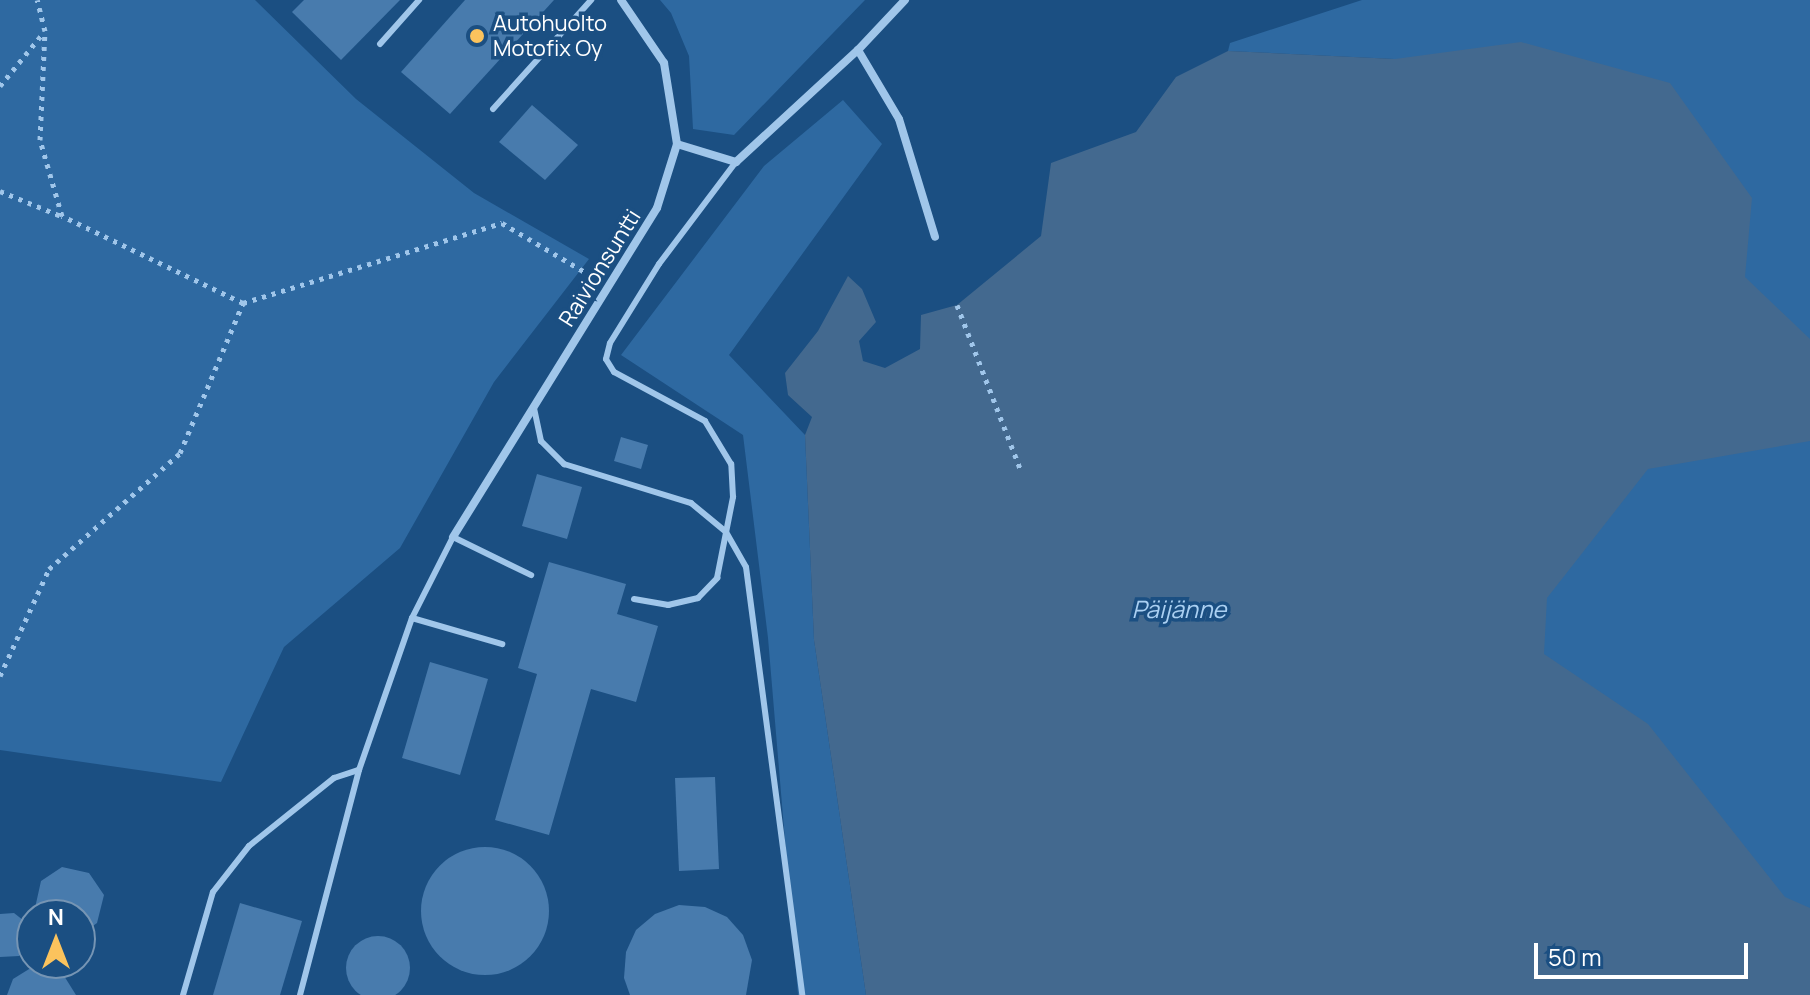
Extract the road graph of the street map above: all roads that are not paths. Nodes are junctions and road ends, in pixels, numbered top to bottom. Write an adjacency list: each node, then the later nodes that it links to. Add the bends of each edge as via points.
1 (419, 0): 5 (lane)
2 (591, 0): 7 (lane)
3 (621, 0): 8 (street, Raivionsuntti, via 664,63)
4 (905, 0): 6 (street)
5 (380, 44)
6 (858, 50): 9 (street); 10 (street, via 899,119)
7 (493, 109)
8 (677, 144): 9 (street); 11 (street, Raivionsuntti, via 657,208)
9 (736, 162): 12 (lane, via 659,264 610,343 606,359 614,372 705,421 721,440 731,464)
10 (935, 237)
11 (534, 408): 12 (lane, via 541,441 564,464 691,503); 13 (street, Raivionsuntti)
12 (726, 532): 15 (lane, via 717,578 698,598 668,605); 21 (lane, via 746,567)
13 (453, 537): 14 (lane); 16 (lane)
14 (531, 575)
15 (634, 599)
16 (412, 618): 17 (lane); 18 (lane)
17 (502, 644)
18 (359, 770): 19 (lane, via 334,778 240,857 213,892); 20 (lane)
19 (183, 995)
20 (300, 995)
21 (802, 995)

